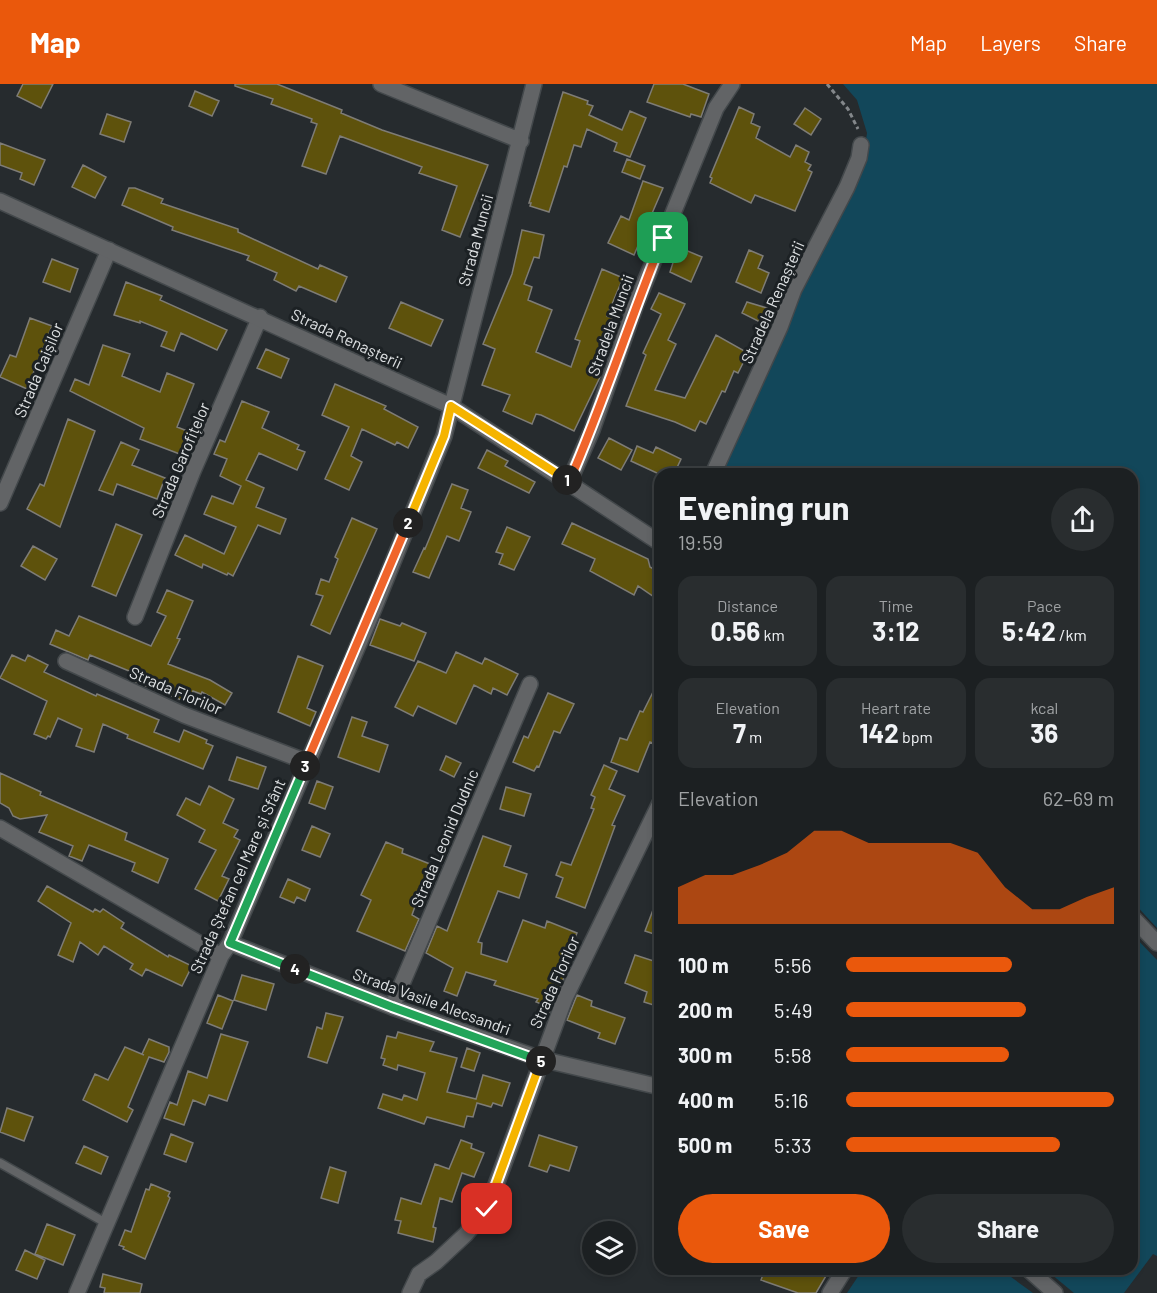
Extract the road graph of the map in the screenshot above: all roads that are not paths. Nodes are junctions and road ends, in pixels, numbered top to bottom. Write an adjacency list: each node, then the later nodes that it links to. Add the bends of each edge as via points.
1 (381, 84): 4 (street)
2 (534, 84): 4 (street, Strada Muncii)
3 (732, 84): 11 (street, Stradela Muncii, via 716,108)
4 (521, 141): 9 (street, Strada Muncii)
5 (861, 145): 10 (street, Stradela Renașterii, via 847,187 794,289)
6 (0, 201): 7 (street, Strada Renașterii)
7 (109, 250): 8 (street, Strada Renașterii); 12 (street, Strada Caișilor)
8 (260, 318): 9 (street, Strada Renașterii); 14 (street, Strada Garofițelor)
9 (451, 406): 11 (street, Strada Renașterii); 17 (street, Strada Ștefan cel Mare și Sfânt, via 444,436)
10 (716, 468)
11 (569, 482): 13 (street, Strada Renașterii)
12 (0, 503)
13 (654, 539)
14 (135, 617)
15 (66, 662): 17 (street, Strada Florilor, via 184,715)
16 (530, 684): 23 (street, Strada Leonid Dudnic)
17 (307, 762): 22 (street, Strada Ștefan cel Mare și Sfânt)
18 (654, 815): 24 (street, Strada Florilor, via 565,998)
19 (0, 828): 22 (street, Strada Vasile Alecsandri)
20 (1138, 923): 21 (street)
21 (1157, 943)
22 (225, 950): 23 (street, Strada Vasile Alecsandri); 27 (street, Strada Ștefan cel Mare și Sfânt)
23 (392, 1007): 24 (street, Strada Vasile Alecsandri)
24 (541, 1059): 25 (street, Strada Vasile Alecsandri); 31 (street, Strada Florilor, via 487,1209 466,1234 419,1274)
25 (654, 1086)
26 (0, 1163): 27 (lane)
27 (106, 1223): 30 (street, Strada Ștefan cel Mare și Sfânt)
28 (841, 1275): 32 (street)
29 (1035, 1275): 33 (street)
30 (78, 1293)
31 (410, 1293)
32 (830, 1293)
33 (1055, 1293)

